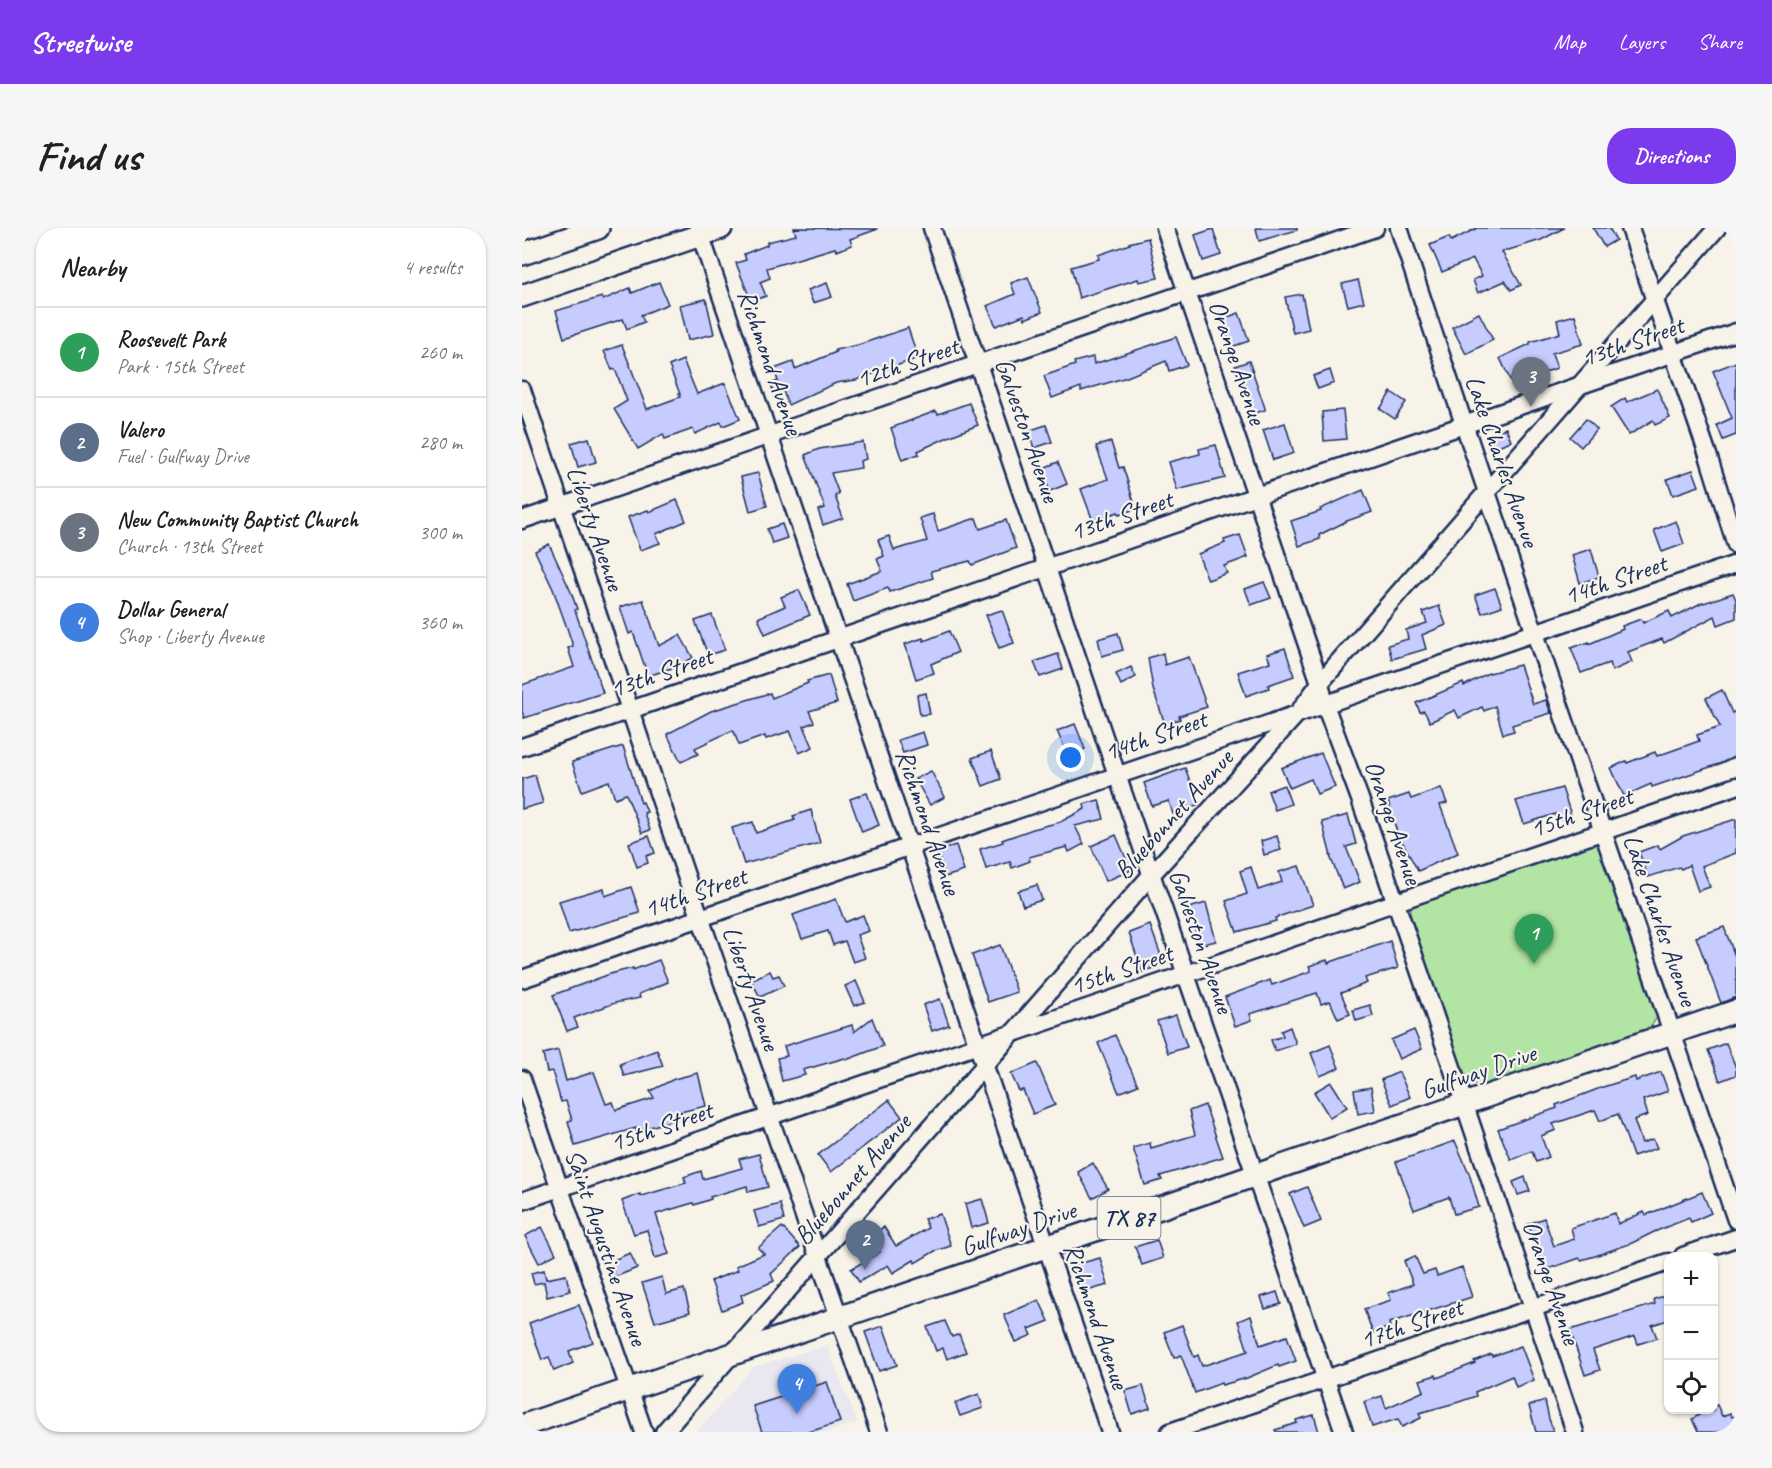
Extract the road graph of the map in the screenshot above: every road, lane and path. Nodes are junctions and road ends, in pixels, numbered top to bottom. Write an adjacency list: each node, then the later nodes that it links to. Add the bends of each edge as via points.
1 (598, 228): 10 (main road)
2 (721, 228): 9 (main road)
3 (932, 228): 16 (street, Galveston Avenue)
4 (1165, 228): 11 (street, Orange Avenue)
5 (1375, 228): 11 (street, 12th Street)
6 (1399, 228): 19 (street, Lake Charles Avenue)
7 (1630, 228): 13 (street)
8 (1717, 228): 13 (street, Bluebonnet Avenue)
9 (699, 231): 12 (main road); 20 (street, Richmond Avenue)
10 (522, 254)
11 (1187, 293): 16 (street, 12th Street); 22 (street, Orange Avenue)
12 (522, 296)
13 (1655, 300): 15 (street); 17 (street, Bluebonnet Avenue)
14 (1736, 332): 15 (street, 13th Street)
15 (1673, 354): 17 (street, 13th Street); 25 (street)
16 (978, 365): 20 (street, 12th Street); 27 (street, Galveston Avenue)
17 (1580, 386): 19 (street, 13th Street); 21 (street, Bluebonnet Avenue)
18 (522, 390): 23 (street, Liberty Avenue)
19 (1464, 425): 21 (street, Lake Charles Avenue); 22 (street, 13th Street)
20 (769, 436): 23 (street, 12th Street); 29 (street, Richmond Avenue)
21 (1487, 492): 28 (street, Lake Charles Avenue); 30 (street, Bluebonnet Avenue)
22 (1256, 496): 27 (street, 13th Street); 30 (street, Orange Avenue)
23 (562, 507): 24 (street, 12th Street); 32 (street, Liberty Avenue)
24 (522, 520)
25 (1736, 544)
26 (1736, 564): 28 (street, 14th Street)
27 (1047, 567): 29 (street, 13th Street); 35 (street, Galveston Avenue)
28 (1534, 633): 31 (street, 14th Street); 37 (street, Lake Charles Avenue)
29 (839, 638): 32 (street, 13th Street); 38 (street, Richmond Avenue)
30 (1320, 683): 31 (street, Orange Avenue); 33 (street, Bluebonnet Avenue)
31 (1325, 705): 33 (street, 14th Street); 40 (street, Orange Avenue)
32 (632, 710): 34 (street, 13th Street); 41 (street, Liberty Avenue)
33 (1298, 713): 35 (street, 14th Street); 39 (street, Bluebonnet Avenue)
34 (522, 747)
35 (1117, 775): 38 (street, 14th Street); 39 (street, Galveston Avenue)
36 (1736, 786): 37 (street, 15th Street)
37 (1604, 831): 40 (street, 15th Street); 46 (street, Lake Charles Avenue)
38 (910, 846): 41 (street, 14th Street); 47 (street, Richmond Avenue)
39 (1152, 874): 42 (street, Galveston Avenue); 45 (street, Bluebonnet Avenue)
40 (1395, 903): 42 (street, 15th Street); 50 (street, Orange Avenue)
41 (700, 917): 43 (street, 14th Street); 51 (street, Liberty Avenue)
42 (1186, 974): 45 (street, 15th Street); 52 (street, Galveston Avenue)
43 (522, 979)
44 (1736, 1011): 46 (main road, Gulfway Drive / TX 87)
45 (1015, 1032): 47 (street, 15th Street); 48 (street, Bluebonnet Avenue)
46 (1672, 1033): 50 (main road, Gulfway Drive / TX 87); 55 (street, Lake Charles Avenue)
47 (978, 1044): 48 (street, Richmond Avenue); 51 (street, 15th Street)
48 (986, 1066): 57 (street, Richmond Avenue); 59 (street, Bluebonnet Avenue)
49 (522, 1079): 53 (street, Saint Augustine Avenue)
50 (1464, 1104): 52 (main road, Gulfway Drive / TX 87); 61 (street, Orange Avenue)
51 (771, 1116): 53 (street, 15th Street); 59 (street, Liberty Avenue)
52 (1256, 1175): 57 (main road, Gulfway Drive / TX 87); 64 (street, Galveston Avenue)
53 (560, 1188): 54 (street, 15th Street); 65 (street, Saint Augustine Avenue)
54 (522, 1201)
55 (1736, 1220)
56 (1736, 1238): 58 (street)
57 (1046, 1247): 62 (main road, Gulfway Drive / TX 87); 70 (street, Richmond Avenue)
58 (1697, 1252)
59 (819, 1256): 62 (street, Liberty Avenue); 63 (street, Bluebonnet Avenue)
60 (1664, 1263): 61 (street, 17th Street)
61 (1534, 1308): 64 (street, 17th Street); 73 (street, Orange Avenue)
62 (839, 1318): 63 (main road, Gulfway Drive / TX 87); 69 (street, Liberty Avenue)
63 (733, 1353): 65 (main road, Gulfway Drive / TX 87); 68 (street, Bluebonnet Avenue)
64 (1325, 1379): 71 (street, 17th Street); 72 (street, Galveston Avenue)
65 (629, 1389): 66 (main road, Gulfway Drive / TX 87); 67 (street, Saint Augustine Avenue)
66 (522, 1426)
67 (644, 1432)
68 (664, 1432)
69 (879, 1432)
70 (1110, 1432)
71 (1170, 1432)
72 (1344, 1432)
73 (1575, 1432)

